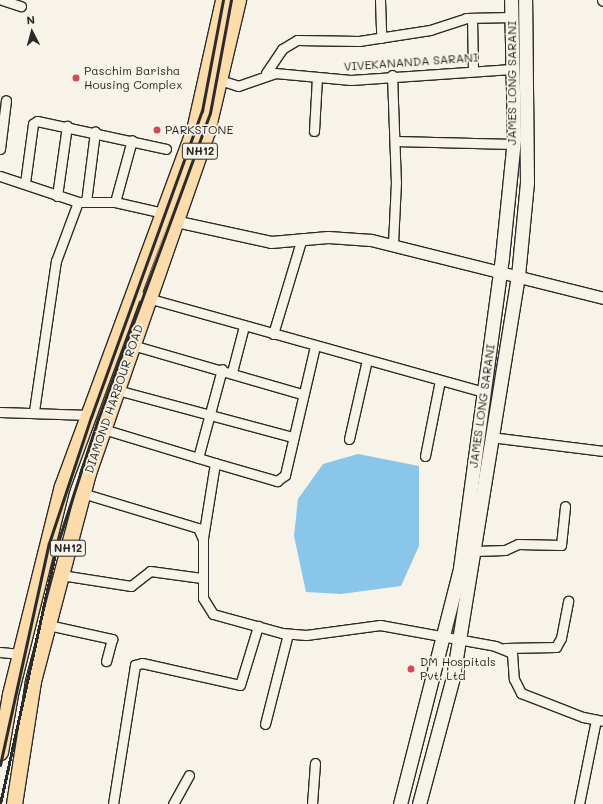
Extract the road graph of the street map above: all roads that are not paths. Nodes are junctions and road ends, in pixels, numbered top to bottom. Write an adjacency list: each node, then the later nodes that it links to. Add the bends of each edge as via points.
1 (2, 0): 7 (street)
2 (223, 0): 32 (highway, DIAMOND HARBOUR ROAD / NH12, via 194,130)
3 (238, 0): 17 (highway, DIAMOND HARBOUR ROAD / NH12)
4 (380, 0): 10 (street)
5 (511, 0): 8 (main road, JAMES LONG SARANI)
6 (525, 0): 12 (main road)
7 (22, 6)
8 (512, 17): 9 (street); 11 (main road, JAMES LONG SARANI)
9 (472, 18): 10 (street, via 430,30); 13 (street)
10 (381, 38): 14 (street, via 359,41 297,40 282,48)
11 (512, 68): 12 (main road); 13 (street, VIVEKANANDA SARANI); 24 (main road, JAMES LONG SARANI)
12 (527, 68): 36 (main road, via 527,182)
13 (473, 70): 15 (street, VIVEKANANDA SARANI)
14 (266, 73): 16 (street, VIVEKANANDA SARANI); 17 (street, VIVEKANANDA SARANI, via 238,86)
15 (392, 75): 16 (street, VIVEKANANDA SARANI, via 351,80); 23 (street)
16 (317, 77): 20 (street)
17 (220, 80): 32 (highway, DIAMOND HARBOUR ROAD / NH12, via 207,131)
18 (6, 100): 25 (street)
19 (67, 126): 21 (street); 28 (street, via 37,121 32,124); 29 (street)
20 (314, 131)
21 (95, 132): 22 (street); 30 (street)
22 (132, 140): 26 (street); 31 (street)
23 (395, 141): 24 (street); 34 (street)
24 (513, 144): 35 (main road, JAMES LONG SARANI)
25 (0, 149)
26 (166, 149)
27 (0, 176): 28 (street)
28 (25, 183): 29 (street)
29 (57, 196): 30 (street)
30 (82, 202): 31 (street); 53 (street, via 56,261)
31 (115, 202): 32 (street)
32 (169, 217): 33 (street, via 261,241); 37 (highway, DIAMOND HARBOUR ROAD / NH12); 38 (highway, DIAMOND HARBOUR ROAD / NH12)
33 (302, 238): 34 (street, via 349,237); 41 (street)
34 (392, 244): 35 (street)
35 (500, 269): 36 (street); 49 (main road, JAMES LONG SARANI)
36 (518, 276): 39 (street, via 553,288); 51 (main road)
37 (134, 294): 38 (street); 55 (highway, DIAMOND HARBOUR ROAD / NH12)
38 (149, 298): 40 (street); 42 (highway, DIAMOND HARBOUR ROAD / NH12)
39 (603, 298)
40 (244, 326): 41 (street); 46 (street)
41 (273, 334): 43 (street)
42 (132, 345): 45 (street); 48 (highway, DIAMOND HARBOUR ROAD / NH12)
43 (315, 346): 44 (street); 50 (street)
44 (367, 360): 47 (street); 59 (street)
45 (222, 369): 46 (street); 54 (street)
46 (232, 372): 50 (street)
47 (440, 380): 49 (street); 61 (street)
48 (116, 390): 54 (street); 56 (highway, DIAMOND HARBOUR ROAD / NH12)
49 (484, 392): 51 (main road); 76 (main road, JAMES LONG SARANI, via 460,568)
50 (302, 394): 57 (street)
51 (498, 396): 58 (main road)
52 (0, 412): 53 (street)
53 (34, 412): 55 (street)
54 (210, 414): 57 (street); 62 (street)
55 (89, 415): 63 (highway, DIAMOND HARBOUR ROAD / NH12)
56 (103, 429): 62 (street); 65 (highway, DIAMOND HARBOUR ROAD / NH12)
57 (292, 437): 64 (street, via 284,475 277,481)
58 (491, 437): 60 (street); 69 (main road)
59 (349, 439)
60 (603, 451)
61 (424, 456)
62 (198, 458): 64 (street)
63 (71, 463): 65 (highway); 80 (highway, DIAMOND HARBOUR ROAD / NH12)
64 (215, 463): 68 (street)
65 (89, 469): 66 (highway, DIAMOND HARBOUR ROAD / NH12)
66 (82, 493): 68 (street, via 190,523 198,528); 70 (highway, DIAMOND HARBOUR ROAD / NH12)
67 (565, 506): 69 (street, via 561,545 518,544 505,550)
68 (203, 538): 71 (street)
69 (475, 551): 77 (main road)
70 (61, 575): 71 (street, via 131,586 150,571); 73 (highway, DIAMOND HARBOUR ROAD / NH12)
71 (202, 578): 74 (street, via 207,609)
72 (568, 601): 78 (street, via 561,638 556,647)
73 (48, 626): 81 (street, via 112,639); 87 (highway, DIAMOND HARBOUR ROAD / NH12, via 34,681)
74 (258, 626): 75 (street); 88 (street, via 240,685 142,663 134,665)
75 (288, 634): 76 (street, via 306,636 380,625); 83 (street)
76 (443, 637): 77 (street); 91 (main road, JAMES LONG SARANI)
77 (459, 641): 78 (street); 92 (main road)
78 (505, 648): 82 (street, via 512,653 514,679 521,693)
79 (0, 652): 80 (street)
80 (20, 654): 84 (highway, DIAMOND HARBOUR ROAD / NH12)
81 (106, 662)
82 (600, 720): 93 (street)
83 (265, 724)
84 (0, 752)
85 (315, 763): 90 (street)
86 (189, 775): 89 (street)
87 (14, 804)
88 (113, 804)
89 (173, 804)
90 (312, 804)
91 (400, 804)
92 (419, 804)
93 (579, 804)

